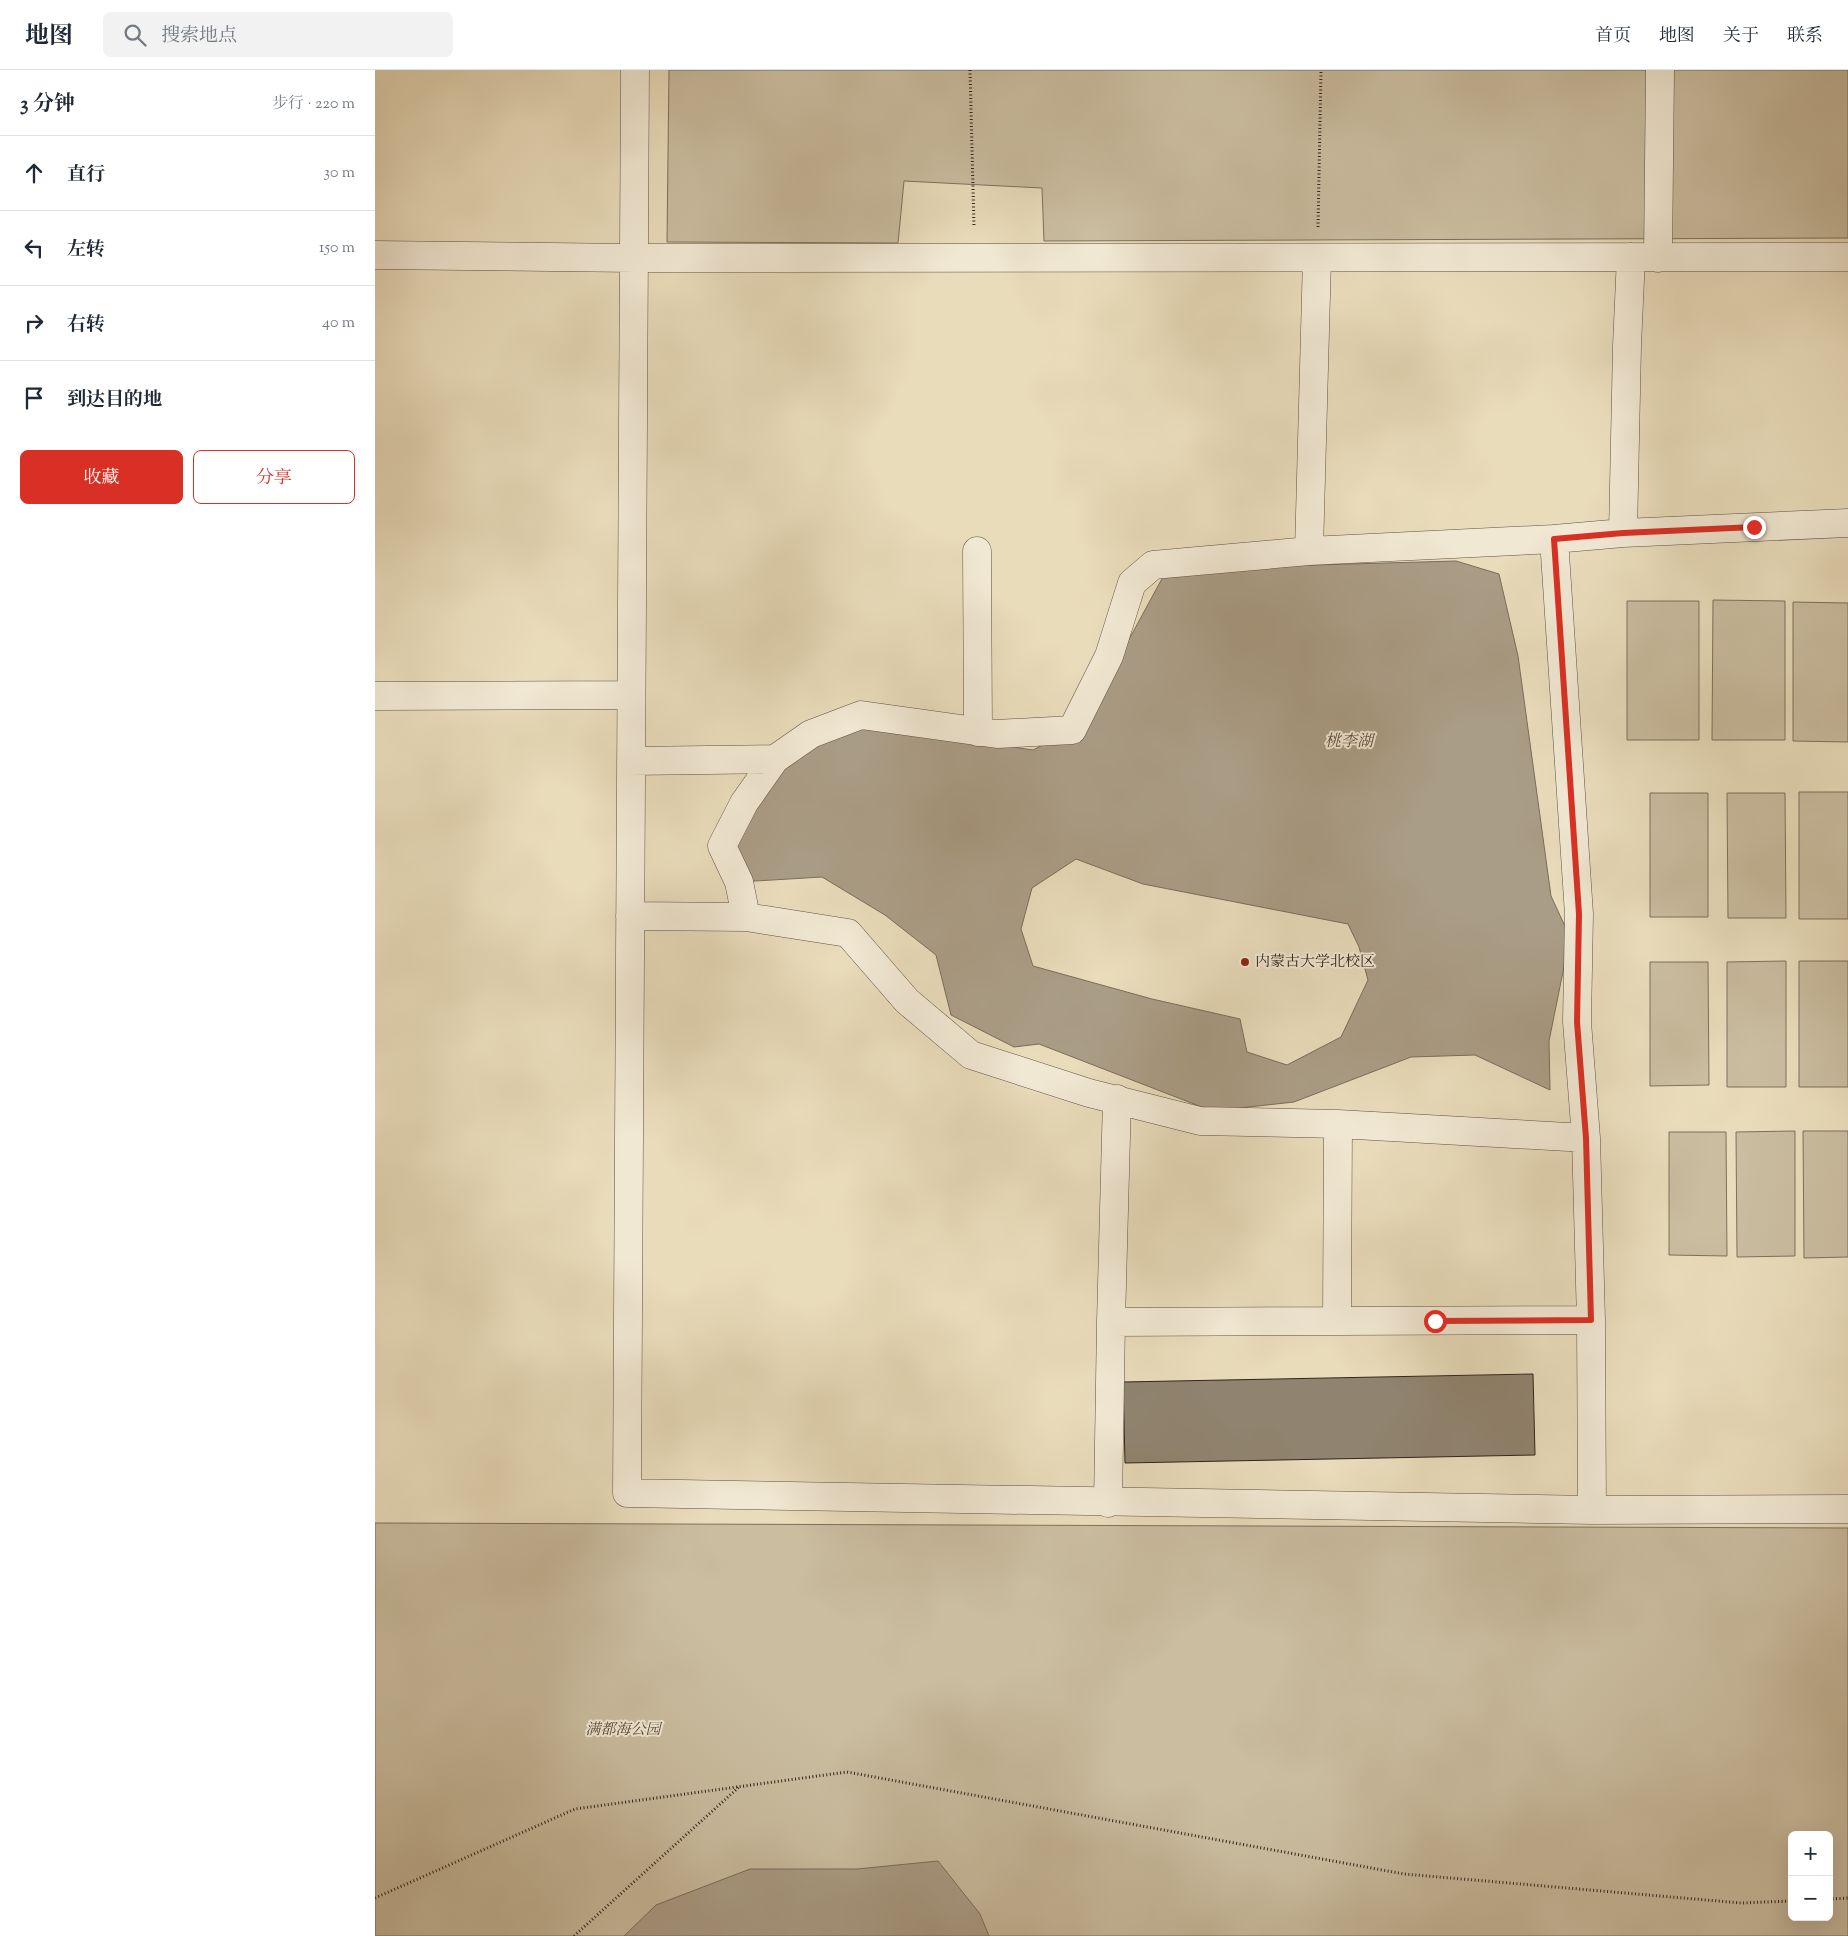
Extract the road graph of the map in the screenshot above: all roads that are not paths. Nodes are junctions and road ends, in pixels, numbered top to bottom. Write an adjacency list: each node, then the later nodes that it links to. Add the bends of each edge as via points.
1 (635, 70): 5 (street)
2 (1660, 70): 7 (street)
3 (375, 255): 5 (street)
4 (1848, 257): 7 (street)
5 (634, 258): 6 (street); 13 (street)
6 (1317, 258): 7 (street); 12 (street)
7 (1645, 258): 9 (street)
8 (1848, 523): 9 (street)
9 (1623, 533): 10 (street)
10 (1554, 539): 12 (street); 22 (street, via 1579,914 1577,1022)
11 (977, 551): 15 (street)
12 (1309, 551): 15 (street, via 1153,565 1132,583 1109,656 1072,730)
13 (631, 695): 14 (street); 17 (street)
14 (375, 696)
15 (978, 732): 16 (street, via 861,715 811,734)
16 (775, 759): 17 (street); 19 (street, via 744,803 722,846 739,882)
17 (631, 761): 18 (street)
18 (630, 916): 19 (street); 26 (street, via 627,1493)
19 (746, 917): 20 (street, via 848,933 907,1001 971,1055)
20 (1117, 1100): 21 (street, via 1200,1121); 25 (street)
21 (1338, 1124): 22 (street); 24 (street)
22 (1586, 1138): 23 (street)
23 (1591, 1320): 24 (street); 28 (street)
24 (1337, 1321): 25 (street)
25 (1111, 1322): 26 (street)
26 (1108, 1503): 28 (street)
27 (1848, 1509): 28 (street)
28 (1592, 1510)

